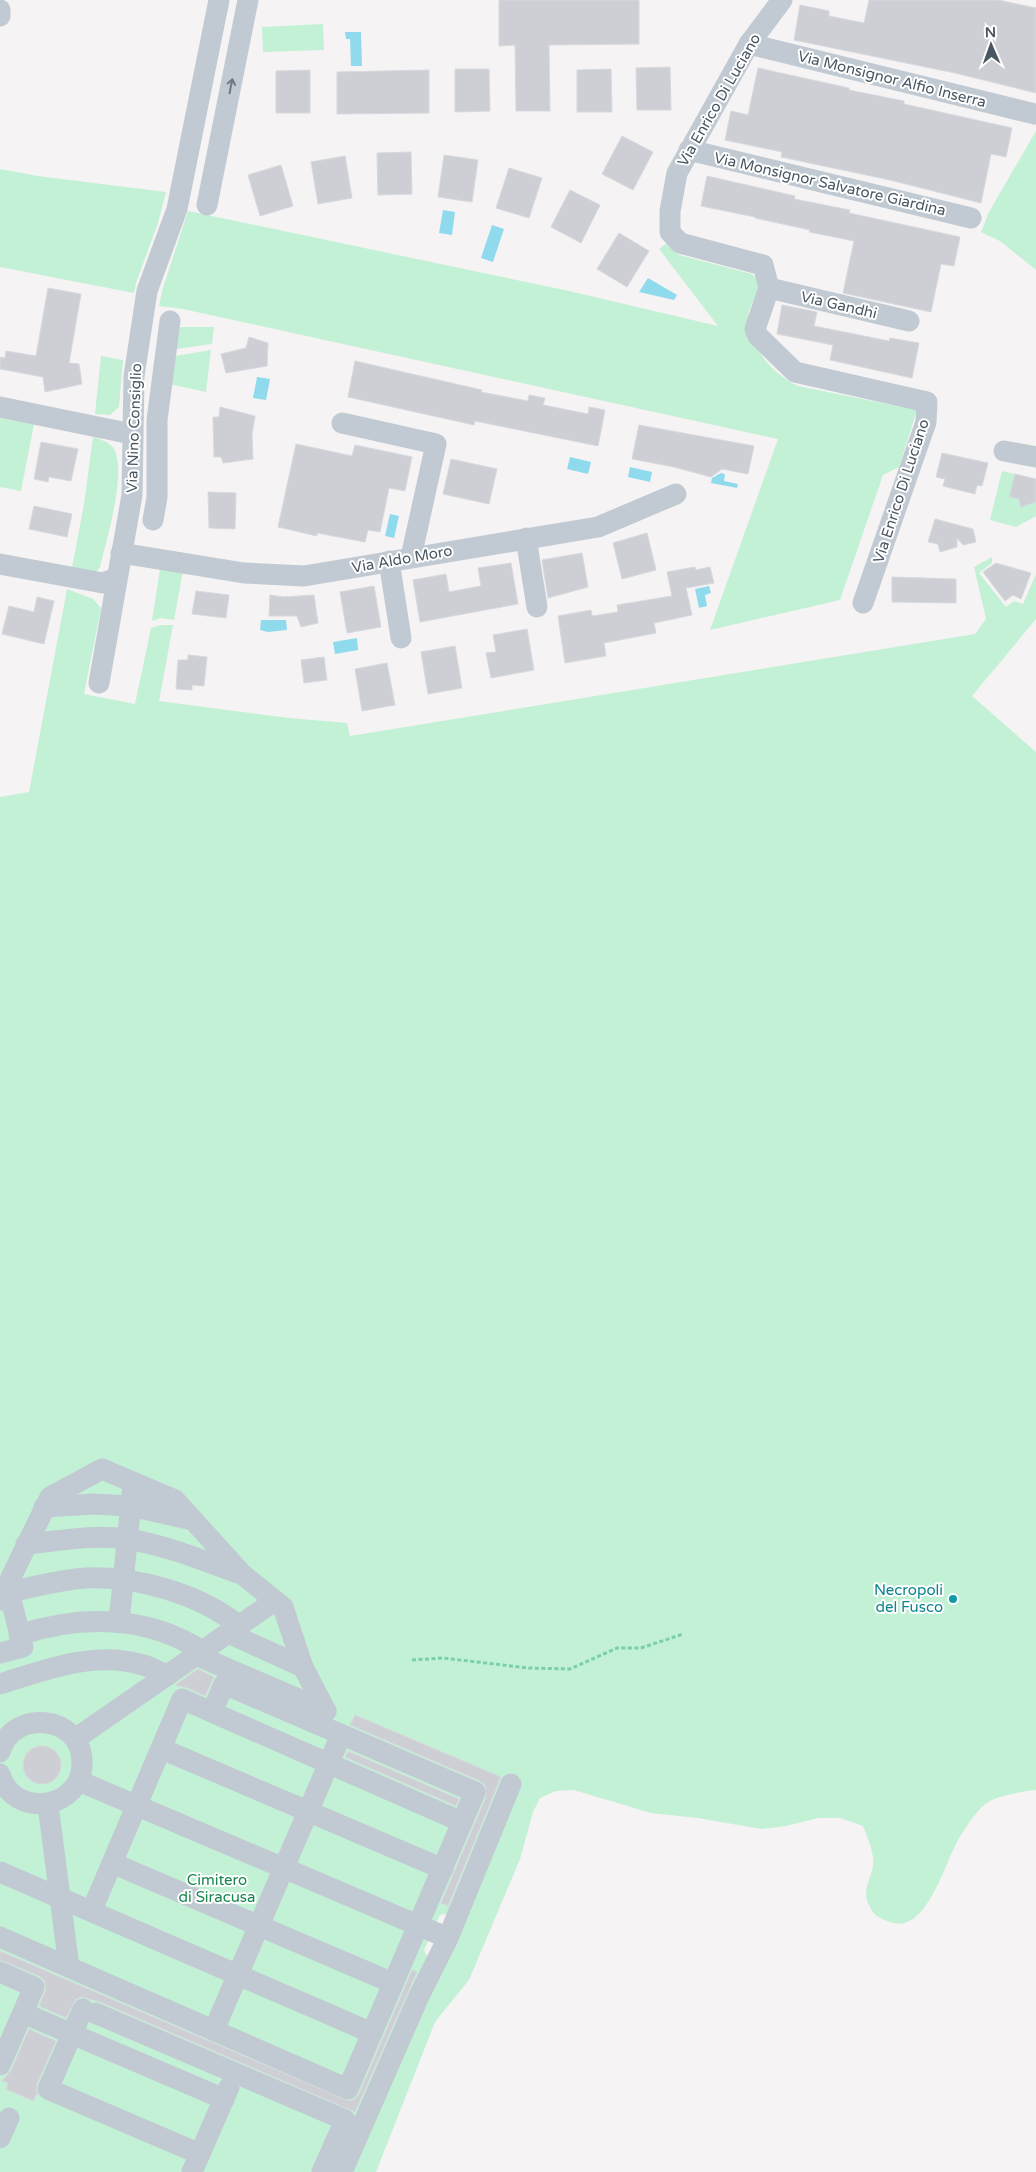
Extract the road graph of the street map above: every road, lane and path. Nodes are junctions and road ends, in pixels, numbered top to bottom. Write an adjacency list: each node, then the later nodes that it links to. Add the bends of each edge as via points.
1 (219, 0): 8 (street, Via Nino Consiglio)
2 (248, 0): 9 (street, one-way to 2)
3 (782, 0): 6 (street, Via Enrico Di Luciano)
4 (0, 10): 5 (street)
5 (0, 16)
6 (749, 44): 7 (street, Via Monsignor Alfio Inserra); 10 (street, Via Enrico Di Luciano)
7 (1035, 114)
8 (193, 134): 9 (street); 19 (street, Via Nino Consiglio, via 176,209 147,291 134,376)
9 (221, 134): 11 (street)
10 (689, 150): 12 (street, Via Monsignor Salvatore Giardina); 13 (street, Via Enrico Di Luciano, via 677,173 670,232 680,243 763,264)
11 (207, 205)
12 (971, 218)
13 (770, 288): 15 (street, Via Gandhi); 30 (street, Via Enrico Di Luciano, via 755,329 758,336 795,372 927,402 926,422)
14 (170, 321): 17 (street)
15 (909, 321)
16 (0, 407): 19 (street)
17 (158, 420): 19 (street); 23 (street, via 157,497)
18 (342, 423): 26 (street, via 436,444)
19 (132, 426): 25 (street, Via Nino Consiglio, via 132,495)
20 (1004, 451): 21 (street)
21 (1036, 457)
22 (676, 494): 24 (street, Via Aldo Moro, via 598,527)
23 (153, 520)
24 (526, 538): 26 (street, Via Aldo Moro); 31 (street)
25 (121, 553): 27 (street, Via Aldo Moro, via 244,573 304,576); 29 (street, Via Nino Consiglio)
26 (411, 557): 27 (street, Via Aldo Moro)
27 (389, 561): 32 (street)
28 (0, 564): 29 (street, via 103,583)
29 (116, 578): 33 (street, Via Nino Consiglio)
30 (863, 603)
31 (537, 607)
32 (401, 638)
33 (99, 683)
34 (133, 1483): 35 (street); 36 (street, via 102,1469 50,1496); 37 (street, via 175,1500)
35 (130, 1506): 36 (street); 37 (street); 38 (street)
36 (44, 1507): 39 (street)
37 (193, 1520): 40 (street)
38 (127, 1539): 39 (street); 40 (street, via 185,1554); 41 (street)
39 (26, 1544): 42 (street)
40 (242, 1574): 43 (street)
41 (123, 1580): 42 (street, via 83,1578); 44 (street); 45 (street, via 189,1597 227,1616)
42 (5, 1594): 47 (street)
43 (274, 1602): 45 (street); 51 (street, via 283,1607)
44 (119, 1622): 47 (street, via 68,1622); 49 (street, via 158,1630)
45 (234, 1630): 49 (street); 51 (street)
46 (683, 1634): 50 (path, via 641,1648 617,1648 570,1669 529,1668 443,1658)
47 (19, 1635): 48 (street, via 23,1647)
48 (0, 1653)
49 (199, 1653): 51 (street, via 326,1711); 52 (street)
50 (412, 1660)
51 (303, 1667)
52 (168, 1675): 53 (street, via 142,1664 93,1660 57,1666); 56 (street)
53 (0, 1684)
54 (212, 1712): 55 (street, via 224,1684); 58 (street, via 182,1699); 59 (street)
55 (341, 1735): 59 (street); 66 (street, via 476,1792)
56 (75, 1739): 57 (street, via 57,1725 33,1722 14,1730); 60 (street, via 82,1759)
57 (0, 1749)
58 (162, 1749): 64 (street); 65 (street)
59 (330, 1764): 65 (street); 66 (street)
60 (79, 1781): 63 (street, via 67,1796); 64 (street)
61 (511, 1784): 76 (street)
62 (3, 1787): 63 (street, via 19,1800)
63 (48, 1805): 71 (street)
64 (136, 1806): 67 (street); 68 (street)
65 (309, 1812): 68 (street); 69 (street)
66 (462, 1822): 69 (street)
67 (112, 1863): 72 (street); 74 (street)
68 (284, 1868): 73 (street); 74 (street)
69 (443, 1869): 73 (street)
70 (0, 1872): 71 (street)
71 (60, 1896): 72 (street); 77 (street)
72 (92, 1910): 79 (street)
73 (418, 1925): 76 (street); 80 (street)
74 (260, 1926): 79 (street); 80 (street)
75 (0, 1937): 77 (street)
76 (448, 1938): 93 (street)
77 (69, 1967): 82 (street)
78 (0, 1972): 81 (street, via 34,1987)
79 (239, 1974): 82 (street); 83 (street)
80 (393, 1983): 83 (street)
81 (23, 2013): 84 (street); 85 (street)
82 (214, 2030): 83 (street, via 348,2089)
83 (372, 2033)
84 (72, 2034): 87 (street, via 89,2011); 88 (street); 91 (street, via 48,2089)
85 (5, 2041): 86 (street)
86 (0, 2065)
87 (235, 2073): 88 (street); 92 (street, via 345,2120)
88 (224, 2099): 91 (street)
89 (9, 2118): 90 (street)
90 (0, 2138)
91 (196, 2163)
92 (322, 2172)
93 (342, 2172)

